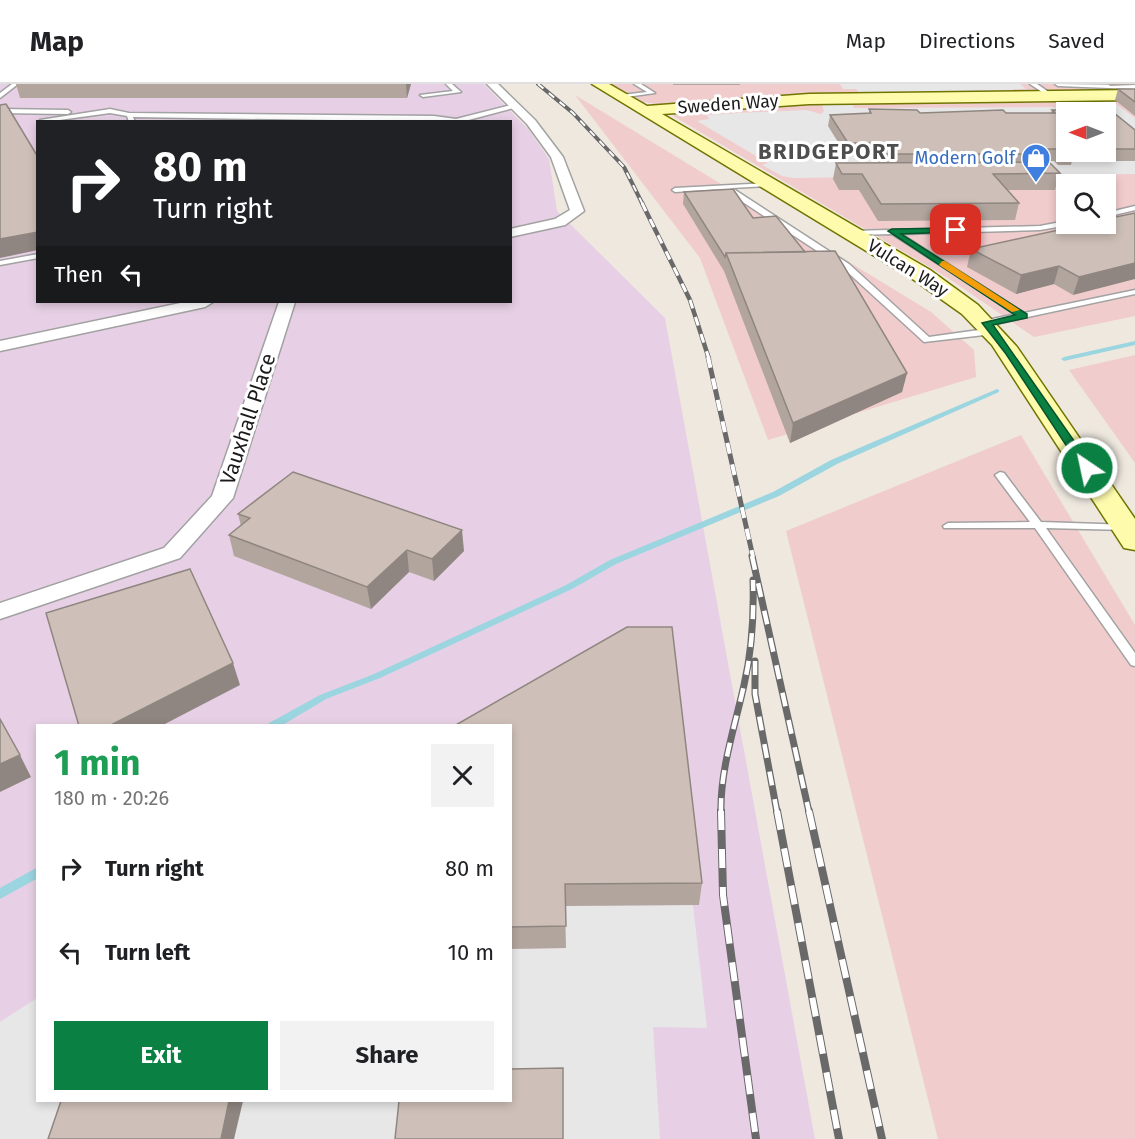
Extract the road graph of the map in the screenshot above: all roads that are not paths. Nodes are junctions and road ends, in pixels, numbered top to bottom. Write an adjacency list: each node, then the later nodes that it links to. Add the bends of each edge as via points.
1 (15, 84): 13 (lane)
2 (449, 84): 11 (lane, via 458,92)
3 (492, 84): 15 (street)
4 (599, 84): 14 (street, Vulcan Way)
5 (637, 84): 14 (lane, via 652,93)
6 (1032, 84): 10 (lane)
7 (1077, 84): 8 (lane)
8 (1089, 87): 9 (lane); 10 (lane)
9 (1135, 87)
10 (1056, 91): 12 (street, Sweden Way); 18 (street, Sweden Way, via 809,99)
11 (423, 95)
12 (1135, 95)
13 (0, 96)
14 (621, 97): 18 (street, Vulcan Way)
15 (515, 106): 34 (lane); 42 (street, via 557,157 577,211 560,222)
16 (34, 109): 17 (lane); 19 (lane); 26 (lane)
17 (0, 111)
18 (644, 111): 35 (street, Vulcan Way)
19 (82, 114): 20 (lane, via 110,111); 27 (lane); 28 (lane)
20 (129, 115): 21 (lane); 29 (lane)
21 (171, 115): 23 (lane); 30 (lane)
22 (266, 115): 23 (lane); 24 (lane); 32 (lane)
23 (219, 116): 31 (lane)
24 (322, 119): 25 (lane)
25 (364, 119): 33 (lane)
26 (43, 120)
27 (49, 120)
28 (86, 120)
29 (132, 120)
30 (175, 120)
31 (223, 120)
32 (272, 120)
33 (447, 120)
34 (458, 120)
35 (769, 184): 36 (lane); 43 (street, Vulcan Way)
36 (725, 187): 37 (lane); 50 (lane, via 846,266 927,340)
37 (675, 190)
38 (1135, 208): 39 (lane)
39 (1116, 213)
40 (1056, 225): 41 (lane)
41 (892, 231): 43 (lane); 49 (lane)
42 (512, 233)
43 (850, 233): 50 (street, Vulcan Way, via 953,296)
44 (36, 256): 45 (lane)
45 (0, 263)
46 (1135, 292): 49 (lane)
47 (200, 303): 51 (street)
48 (286, 303): 56 (street, Vauxhall Place, via 222,498 172,553)
49 (1023, 316): 50 (lane)
50 (990, 327): 55 (street, Vulcan Way)
51 (0, 346)
52 (1000, 475): 53 (lane)
53 (1038, 525): 54 (lane); 55 (lane); 57 (lane)
54 (948, 526)
55 (1130, 534)
56 (0, 611)
57 (1135, 662)

